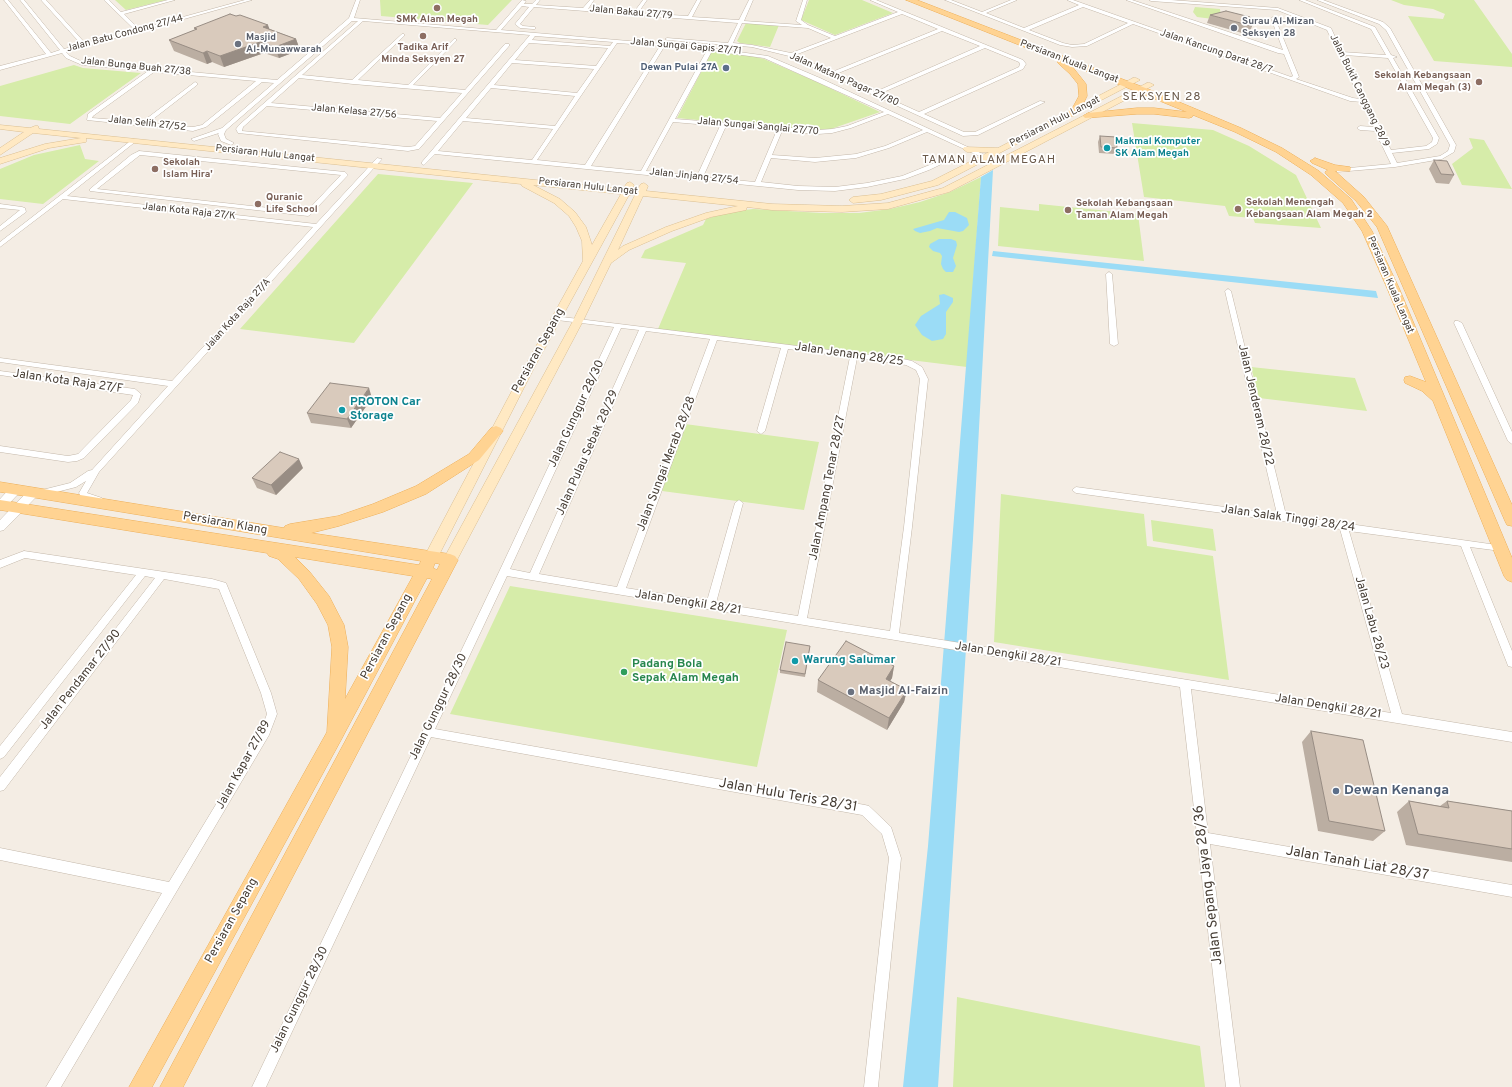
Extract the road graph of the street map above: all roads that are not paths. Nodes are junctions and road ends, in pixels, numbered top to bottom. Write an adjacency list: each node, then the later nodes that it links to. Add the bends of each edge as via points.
1 (6, 0): 65 (street)
2 (22, 0): 62 (street, Jalan Bunga Buah 27/38)
3 (43, 0): 56 (street)
4 (106, 0): 32 (street)
5 (173, 0): 32 (street)
6 (250, 0): 45 (street, Jalan Batu Condong 27/44)
7 (358, 0): 29 (street)
8 (525, 0): 26 (street)
9 (538, 0): 28 (street)
10 (592, 0): 30 (street)
11 (644, 0): 34 (street)
12 (699, 0): 35 (street)
13 (751, 0): 40 (street)
14 (805, 0): 42 (street, via 798,21)
15 (872, 0): 31 (street)
16 (910, 0): 25 (main road, Persiaran Kuala Langat)
17 (917, 0): 25 (main road)
18 (947, 0): 33 (street)
19 (1015, 0): 33 (street)
20 (1069, 0): 27 (street, Jalan Kancung Darat 28/7)
21 (1131, 0): 63 (street)
22 (1151, 0): 64 (street, Jalan Bukit Canggang 28/9, via 1278,9 1329,29)
23 (1301, 0): 68 (street, via 1370,26)
24 (1319, 0): 69 (street, via 1384,26)
25 (930, 3): 67 (main road, Persiaran Kuala Langat); 81 (main road, Persiaran Kuala Langat)
26 (521, 5): 28 (street, Jalan Bakau 27/79); 46 (street)
27 (1083, 5): 41 (street, Jalan Kancung Darat 28/7); 44 (street)
28 (533, 6): 30 (street, Jalan Bakau 27/79); 49 (street, via 519,21 518,26)
29 (355, 10): 37 (street); 39 (street, via 359,17)
30 (584, 10): 34 (street, Jalan Bakau 27/79)
31 (902, 12): 43 (street); 50 (street)
32 (122, 13): 45 (street)
33 (983, 13): 44 (street)
34 (635, 14): 35 (street, Jalan Bakau 27/79)
35 (688, 18): 40 (street, Jalan Bakau 27/79)
36 (1273, 18): 63 (street)
37 (351, 19): 38 (street, Jalan Sungai Gapis 27/71); 79 (street)
38 (362, 20): 39 (street, Jalan Sungai Gapis 27/71); 75 (street)
39 (369, 21): 46 (street, Jalan Sungai Gapis 27/71)
40 (740, 22): 42 (street, Jalan Bakau 27/79); 55 (street)
41 (1133, 22): 44 (street, via 1076,47 1066,46); 76 (street, Jalan Kancung Darat 28/7)
42 (809, 27): 50 (street)
43 (942, 28): 59 (street); 74 (street)
44 (1026, 29)
45 (138, 30): 56 (street, Jalan Batu Condong 27/44)
46 (497, 31): 47 (street, Jalan Sungai Gapis 27/71)
47 (534, 34): 53 (street); 54 (street, Jalan Sungai Gapis 27/71)
48 (402, 35): 80 (street)
49 (647, 37)
50 (835, 38): 66 (street)
51 (662, 39): 55 (street, Jalan Matang Pagar 27/80)
52 (454, 40): 83 (street)
53 (528, 41): 60 (street); 70 (street)
54 (616, 41): 58 (street, Jalan Sungai Gapis 27/71); 60 (street)
55 (730, 44): 66 (street, Jalan Matang Pagar 27/80)
56 (84, 45): 62 (street, Jalan Batu Condong 27/44)
57 (507, 45): 86 (street)
58 (662, 45): 61 (street, Jalan Sungai Gapis 27/71); 134 (street)
59 (985, 46): 88 (street); 94 (street, via 1021,61 1021,68)
60 (612, 47): 72 (street)
61 (710, 49): 77 (street, Jalan Sungai Gapis 27/71, via 766,57); 100 (street)
62 (64, 50): 65 (street, Jalan Batu Condong 27/44); 73 (street, Jalan Bunga Buah 27/38, via 68,57 82,63)
63 (1286, 52): 76 (street, via 1296,76)
64 (1341, 53): 68 (street); 89 (street, Jalan Bukit Canggang 28/9)
65 (49, 54): 71 (street, Jalan Batu Condong 27/44)
66 (791, 55): 74 (street, Jalan Matang Pagar 27/80)
67 (1056, 56): 81 (main road, Persiaran Kuala Langat); 95 (main road, via 1082,84 1083,96)
68 (1389, 57): 69 (street); 121 (street, via 1436,141 1422,149)
69 (1404, 58): 133 (street, via 1448,134 1453,148 1442,157)
70 (511, 60): 72 (street); 84 (street)
71 (0, 68)
72 (598, 68): 87 (street)
73 (152, 70): 78 (street, Jalan Bunga Buah 27/38); 101 (street, Jalan Selih 27/52, via 90,115 89,119)
74 (832, 74): 77 (street); 88 (street, Jalan Matang Pagar 27/80)
75 (298, 76): 80 (street); 91 (street)
76 (1293, 78): 89 (street, Jalan Kancung Darat 28/7, via 1352,100)
77 (818, 79): 93 (street, Jalan Sungai Gapis 27/71)
78 (261, 80): 79 (street, Jalan Bunga Buah 27/38); 101 (street, Jalan Selih 27/52, via 204,126 193,129)
79 (278, 82): 109 (street)
80 (353, 82): 83 (street)
81 (1132, 82): 85 (main road, Persiaran Kuala Langat); 95 (main road, Persiaran Hulu Langat)
82 (196, 84): 101 (street)
83 (409, 86): 86 (street)
84 (490, 86): 87 (street); 92 (street)
85 (1146, 88): 96 (main road, Persiaran Hulu Langat); 103 (main road, Persiaran Kuala Langat); 126 (main road, Persiaran Kuala Langat, via 1255,128)
86 (466, 92): 92 (street)
87 (579, 94): 108 (street)
88 (874, 94): 94 (street, Jalan Matang Pagar 27/80)
89 (1364, 101): 107 (street, Jalan Bukit Canggang 28/9)
90 (1042, 102): 94 (street, Jalan Matang Pagar 27/80, via 969,135)
91 (266, 104): 99 (street, Jalan Kelasa 27/56); 99 (street, via 241,126 239,129 243,133 408,149 417,148)
92 (464, 105): 97 (street); 99 (street)
93 (888, 112): 110 (street, Jalan Sungai Sanglai 27/70, via 832,131); 111 (street, Jalan Sungai Gapis 27/71)
94 (919, 114)
95 (1071, 114): 118 (main road, Persiaran Hulu Langat)
96 (1088, 116): 103 (main road, via 1125,111 1154,111 1201,117); 130 (main road, Persiaran Hulu Langat)
97 (462, 119): 108 (street); 120 (street)
98 (0, 120): 106 (main road, Persiaran Hulu Langat)
99 (441, 120)
100 (672, 120): 102 (street, Jalan Sungai Sanglai 27/70); 136 (street)
101 (143, 124)
102 (724, 124): 110 (street, Jalan Sungai Sanglai 27/70); 138 (street)
103 (1223, 124): 131 (main road, Persiaran Kuala Langat, via 1279,150)
104 (1359, 125): 107 (street)
105 (0, 127): 106 (main road, Persiaran Hulu Langat)
106 (32, 127): 112 (main road, Persiaran Hulu Langat); 113 (main road, Persiaran Hulu Langat); 116 (main road); 119 (main road)
107 (1376, 127): 121 (street, Jalan Bukit Canggang 28/9)
108 (556, 128): 128 (street)
109 (224, 129): 113 (street); 115 (street, via 221,134 223,140)
110 (780, 130): 122 (street)
111 (926, 130): 117 (street, Jalan Sungai Gapis 27/71); 122 (street, via 887,148 856,156 814,160)
112 (109, 138): 114 (main road, Persiaran Hulu Langat); 125 (main road, via 48,146)
113 (194, 139): 115 (main road, Persiaran Hulu Langat)
114 (133, 140): 127 (main road, Persiaran Hulu Langat); 147 (street)
115 (231, 143): 127 (main road, Persiaran Hulu Langat)
116 (0, 146)
117 (965, 148): 118 (main road); 123 (street, Jalan Sungai Gapis 27/71); 132 (main road, via 972,158)
118 (1000, 150): 123 (main road, Persiaran Hulu Langat)
119 (0, 152)
120 (434, 152): 128 (street, Jalan Jinjang 27/54); 129 (street)
121 (1389, 152): 133 (street, Jalan Bukit Canggang 28/9)
122 (769, 156): 140 (street)
123 (986, 158): 130 (street, Jalan Sungai Gapis 27/71); 132 (main road, Persiaran Hulu Langat)
124 (949, 159): 140 (street, Jalan Jinjang 27/54, via 903,178 867,185 835,189)
125 (0, 161)
126 (1315, 161): 135 (main road); 137 (main road, Persiaran Kuala Langat)
127 (376, 162): 129 (main road, Persiaran Hulu Langat); 139 (main road, Persiaran Hulu Langat); 145 (street, Jalan Kota Raja 27/A)
128 (533, 162): 134 (street, Jalan Jinjang 27/54)
129 (424, 163): 141 (main road, Persiaran Hulu Langat)
130 (999, 163): 151 (main road, Persiaran Hulu Langat, via 946,190 888,206 842,209)
131 (1300, 164): 137 (main road); 143 (main road, Persiaran Kuala Langat)
132 (971, 165): 142 (main road, Persiaran Hulu Langat, via 918,189 849,201 804,201)
133 (1395, 165): 135 (street)
134 (587, 167): 136 (street, Jalan Jinjang 27/54)
135 (1344, 170): 137 (street); 143 (main road)
136 (643, 172): 138 (street, Jalan Jinjang 27/54)
137 (1330, 172): 143 (main road)
138 (699, 178): 140 (street, Jalan Jinjang 27/54)
139 (515, 180): 141 (main road, Persiaran Hulu Langat); 158 (main road, via 566,207 587,240)
140 (758, 184)
141 (629, 188): 142 (main road, Persiaran Hulu Langat); 158 (main road, Persiaran Sepang)
142 (643, 189): 151 (main road, Persiaran Hulu Langat); 159 (main road, Persiaran Sepang)
143 (1344, 190): 172 (main road, Persiaran Kuala Langat, via 1347,201 1364,225 1393,288); 192 (main road, Persiaran Kuala Langat, via 1377,217 1390,240)
144 (329, 193): 145 (street); 146 (street, via 345,176 344,174 141,153 133,156 92,190); 150 (street, via 311,213 306,214)
145 (346, 195): 155 (street, Jalan Kota Raja 27/A)
146 (154, 197): 149 (street); 150 (street)
147 (61, 198): 149 (street, Jalan Kota Raja 27/K); 154 (street)
148 (0, 206): 153 (street, via 23,209 23,212)
149 (144, 207): 152 (street, Jalan Kota Raja 27/K)
150 (244, 207): 152 (street)
151 (772, 207): 159 (main road, via 728,210 688,221 626,248)
152 (234, 217): 155 (street, Jalan Kota Raja 27/K)
153 (9, 223): 154 (street); 156 (street)
154 (26, 224): 157 (street)
155 (318, 226): 176 (street, Jalan Kota Raja 27/A)
156 (0, 229)
157 (0, 245)
158 (588, 261): 162 (main road, Persiaran Sepang)
159 (606, 264): 163 (main road, Persiaran Sepang)
160 (1109, 274): 168 (street)
161 (1228, 291): 191 (street, Jalan Jenderam 28/22)
162 (557, 318): 163 (street, Jalan Jenang 28/25); 178 (main road, Persiaran Sepang)
163 (578, 321): 165 (street, Jalan Jenang 28/25); 200 (main road, Persiaran Sepang)
164 (1458, 323): 180 (street)
165 (618, 326): 166 (street, Jalan Jenang 28/25); 202 (street, Jalan Gunggur 28/30)
166 (643, 329): 167 (street, Jalan Jenang 28/25); 205 (street, Jalan Pulau Sebak 28/29)
167 (714, 338): 169 (street, Jalan Jenang 28/25); 206 (street, Jalan Sungai Merab 28/28)
168 (1114, 344)
169 (785, 347): 170 (street, Jalan Jenang 28/25); 179 (street)
170 (854, 355): 208 (street, Jalan Ampang Tenar 28/27); 209 (street, Jalan Jenang 28/25, via 909,363 919,369 924,379)
171 (0, 360): 173 (street)
172 (1425, 367): 177 (main road, Persiaran Kuala Langat); 177 (main road, via 1426,372 1421,378 1412,380 1427,388)
173 (75, 370): 175 (street); 176 (street)
174 (0, 373): 175 (street, Jalan Kota Raja 27/F)
175 (64, 381): 181 (street, Jalan Kota Raja 27/F, via 137,394 135,401 81,456 74,459)
176 (175, 384): 182 (street, Jalan Kota Raja 27/A)
177 (1440, 402): 197 (main road, Persiaran Kuala Langat)
178 (496, 431): 195 (main road, via 474,458 421,490 359,514 312,527); 199 (main road, Persiaran Sepang)
179 (762, 431)
180 (1512, 441)
181 (0, 449)
182 (96, 470): 186 (street, Jalan Kota Raja 27/A, via 73,485); 189 (street, Jalan Kota Raja 27/A, via 83,493)
183 (0, 487): 184 (main road, Persiaran Klang)
184 (16, 489): 186 (main road, Persiaran Klang); 188 (street)
185 (1076, 490): 191 (street, Jalan Salak Tinggi 28/24)
186 (37, 492): 189 (main road, Persiaran Klang); 190 (street)
187 (738, 503): 207 (street)
188 (0, 505): 190 (main road, Persiaran Klang)
189 (109, 505): 195 (main road, Persiaran Klang)
190 (18, 508): 193 (street); 195 (main road, Persiaran Klang)
191 (1282, 518): 194 (street, Jalan Salak Tinggi 28/24)
192 (1512, 521)
193 (0, 527)
194 (1344, 527): 196 (street, Jalan Salak Tinggi 28/24); 212 (street, Jalan Labu 28/23)
195 (253, 537): 199 (main road, Persiaran Klang); 214 (main road, via 294,564 324,600 336,625 340,647)
196 (1464, 543): 197 (street, Jalan Salak Tinggi 28/24); 210 (street)
197 (1500, 548): 204 (main road, Persiaran Kuala Langat)
198 (0, 564): 201 (street, Jalan Kapar 27/89, via 24,554)
199 (427, 564): 200 (main road, Persiaran Klang); 214 (main road, Persiaran Sepang)
200 (446, 567): 222 (main road, Persiaran Sepang)
201 (143, 572): 203 (street, Jalan Kapar 27/89); 216 (street, Jalan Pendamar 27/90)
202 (504, 572): 205 (street, Jalan Dengkil 28/21); 213 (street, Jalan Gunggur 28/30)
203 (162, 575): 218 (street, Jalan Pendamar 27/90); 223 (street, Jalan Kapar 27/89, via 223,586 264,686 272,714 265,732)
204 (1512, 576)
205 (533, 577): 206 (street, Jalan Dengkil 28/21)
206 (620, 591): 207 (street, Jalan Dengkil 28/21)
207 (710, 606): 208 (street, Jalan Dengkil 28/21)
208 (802, 621): 209 (street, Jalan Dengkil 28/21)
209 (894, 636): 211 (street, Jalan Dengkil 28/21)
210 (1512, 663)
211 (1185, 684): 212 (street, Jalan Dengkil 28/21); 219 (street, Jalan Sepang Jaya 28/36)
212 (1398, 718): 215 (street, Jalan Dengkil 28/21)
213 (427, 732): 228 (street, Jalan Gunggur 28/30); 229 (street, Jalan Hulu Teris 28/31, via 864,810 887,831 895,858)
214 (335, 736): 221 (main road, Persiaran Sepang)
215 (1512, 737)
216 (4, 743): 217 (street, Jalan Pendamar 27/90)
217 (0, 754)
218 (0, 786)
219 (1203, 837): 224 (street, Jalan Tanah Liat 28/37); 230 (street, Jalan Sepang Jaya 28/36)
220 (0, 854): 223 (street)
221 (266, 860): 222 (main road); 226 (main road, Persiaran Sepang)
222 (289, 864): 227 (main road, Persiaran Sepang)
223 (172, 889): 225 (street, Jalan Kapar 27/89)
224 (1512, 891)
225 (54, 1087)
226 (140, 1087)
227 (171, 1087)
228 (259, 1087)
229 (871, 1087)
230 (1233, 1087)

